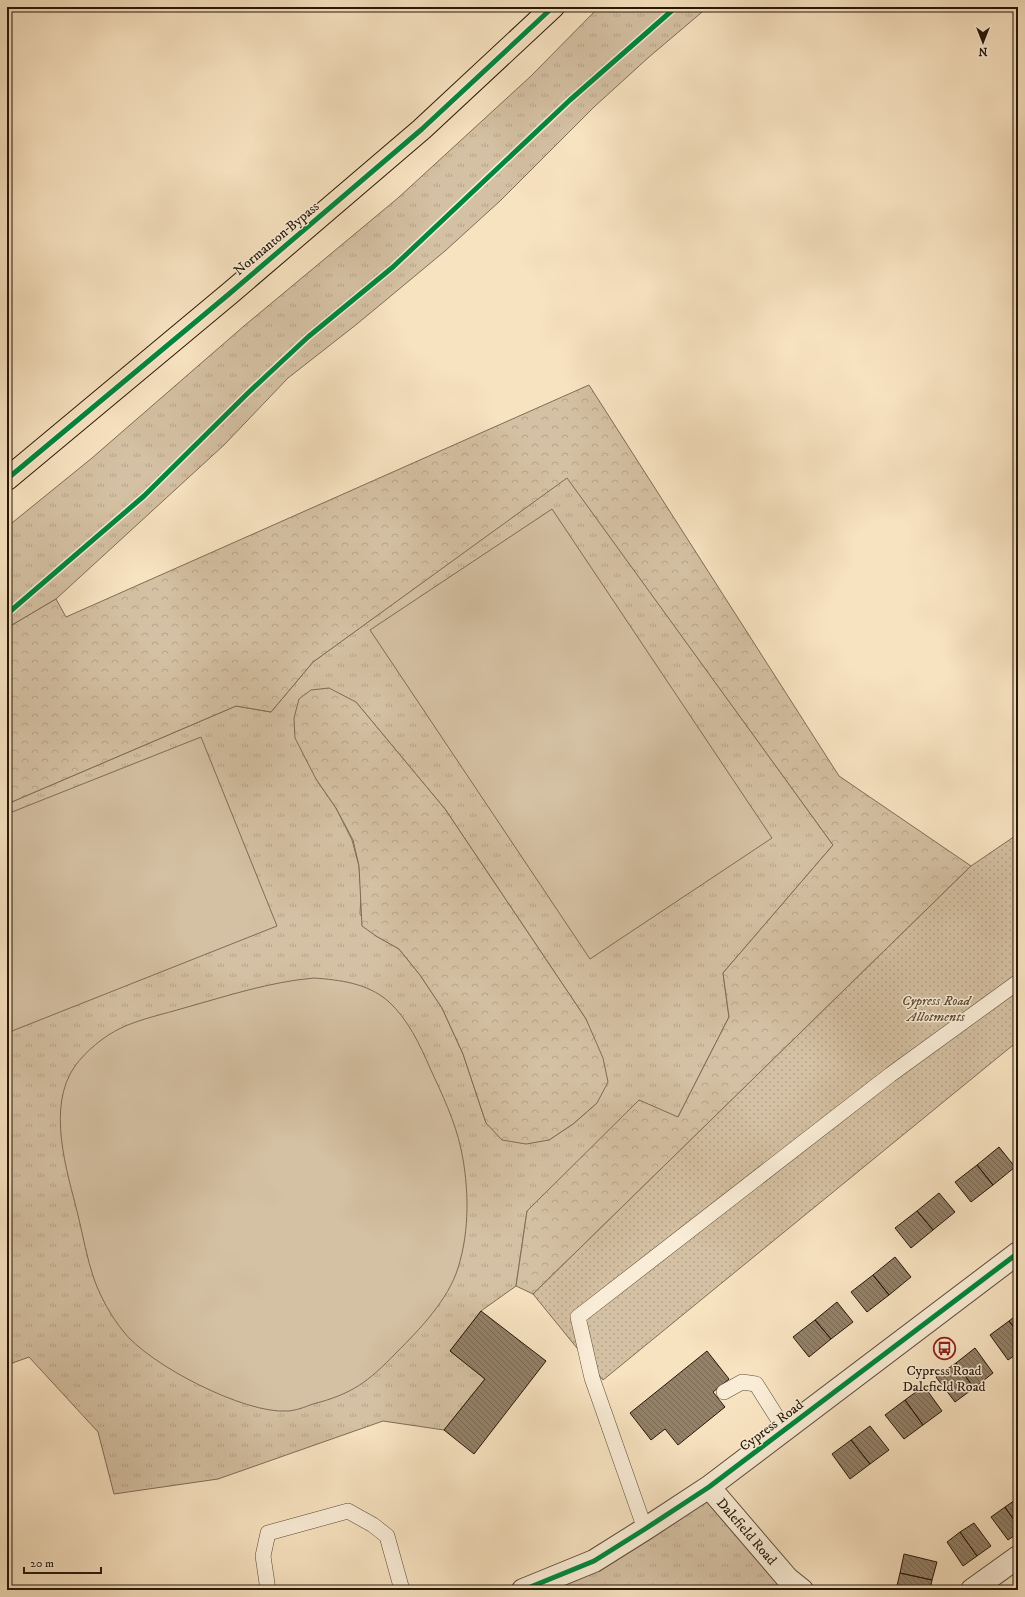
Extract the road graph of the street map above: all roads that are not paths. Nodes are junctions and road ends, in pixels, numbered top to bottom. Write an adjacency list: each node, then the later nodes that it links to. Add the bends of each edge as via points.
1 (553, 7): 2 (main road, Normanton Bypass, via 416,134)
2 (7, 479)
3 (1018, 982): 8 (lane, via 890,1075 572,1316)
4 (1018, 1253): 6 (street, Cypress Road)
5 (724, 1392): 6 (lane, via 742,1382 759,1379)
6 (785, 1430): 7 (street, Cypress Road)
7 (709, 1487): 8 (street, Cypress Road); 13 (street, Dalefield Road, via 787,1578)
8 (645, 1530): 12 (street, Cypress Road, via 594,1561)
9 (1018, 1557): 14 (street)
10 (268, 1590): 11 (lane, via 263,1556 268,1533 348,1511 387,1536)
11 (402, 1590)
12 (523, 1590)
13 (802, 1590)
14 (972, 1590)

